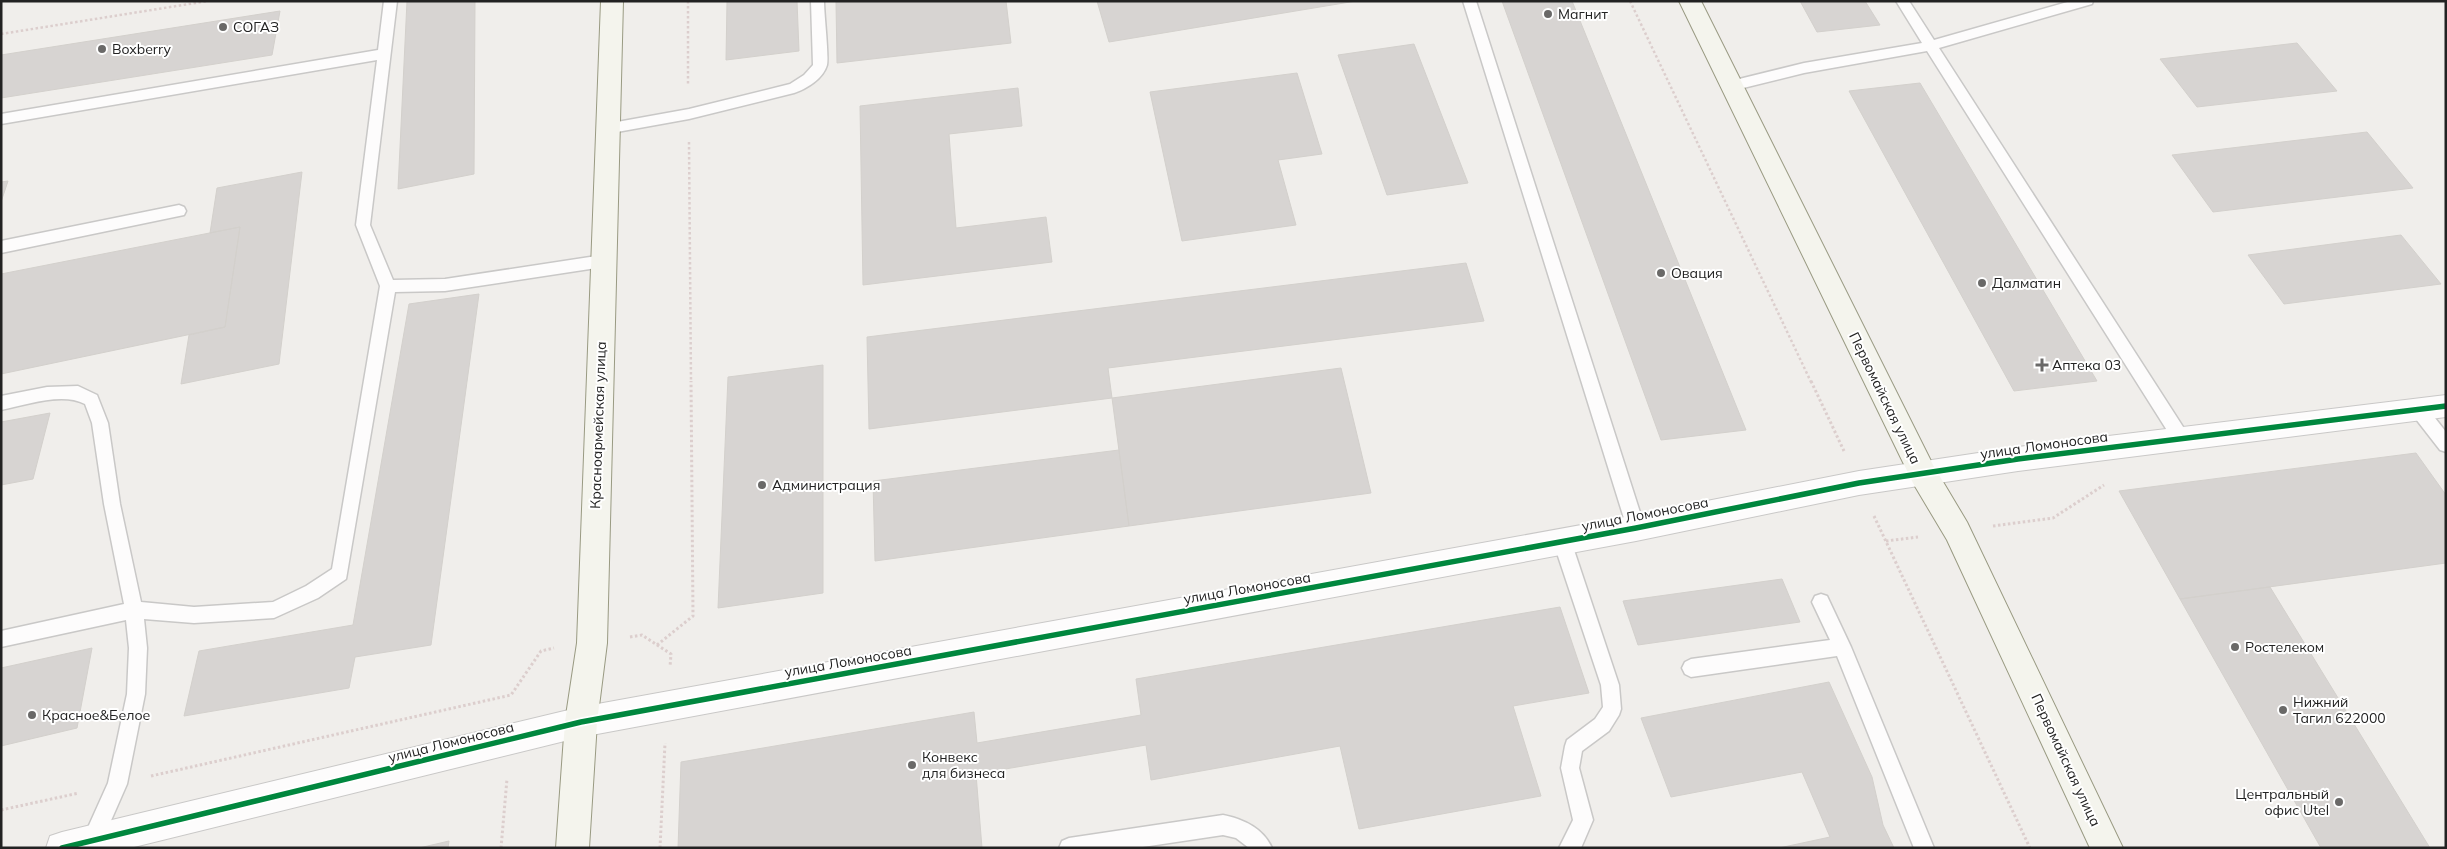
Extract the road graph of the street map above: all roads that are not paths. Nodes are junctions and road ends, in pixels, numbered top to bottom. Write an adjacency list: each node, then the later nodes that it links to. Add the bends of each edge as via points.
1 (391, 1): 9 (lane)
2 (612, 1): 12 (street, Красноармейская улица)
3 (817, 1): 12 (lane, via 820,65 812,77 794,88 688,114)
4 (1469, 1): 23 (lane)
5 (1690, 1): 10 (street, Первомайская улица)
6 (1902, 1): 8 (lane)
7 (2087, 1): 8 (lane)
8 (1931, 46): 10 (lane, via 1804,68); 20 (lane)
9 (385, 54): 11 (lane); 16 (lane, via 364,225)
10 (1731, 86): 22 (street, Первомайская улица)
11 (1, 118)
12 (606, 129): 15 (street, Красноармейская улица)
13 (178, 211): 14 (lane)
14 (1, 247)
15 (603, 261): 16 (lane, via 445,285); 30 (street, Красноармейская улица, via 592,642)
16 (388, 286): 26 (lane, via 340,573 312,592 274,610 194,615)
17 (1, 403): 26 (lane, via 62,393 78,393 92,400 100,423 112,504)
18 (2446, 406): 19 (street, улица Ломоносова)
19 (2418, 409): 20 (street, улица Ломоносова); 21 (lane)
20 (2181, 438): 22 (street, улица Ломоносова)
21 (2446, 445)
22 (1923, 474): 23 (street, улица Ломоносова, via 1859,483); 38 (street, Первомайская улица, via 1957,532)
23 (1636, 528): 24 (street, улица Ломоносова)
24 (1562, 541): 30 (street, улица Ломоносова); 36 (lane, via 1610,685 1612,709 1602,725 1574,746 1570,768 1583,820)
25 (1821, 602): 28 (lane)
26 (134, 610): 27 (lane); 31 (lane, via 138,648 136,694 117,784)
27 (1, 639)
28 (1842, 647): 29 (lane); 37 (lane)
29 (1691, 668)
30 (581, 722): 31 (street, улица Ломоносова); 33 (street, Красноармейская улица)
31 (90, 844): 32 (street, улица Ломоносова)
32 (62, 848)
33 (572, 848)
34 (1069, 848): 35 (lane, via 1224,825 1240,828)
35 (1262, 848)
36 (1569, 848)
37 (1924, 848)
38 (2107, 848)

